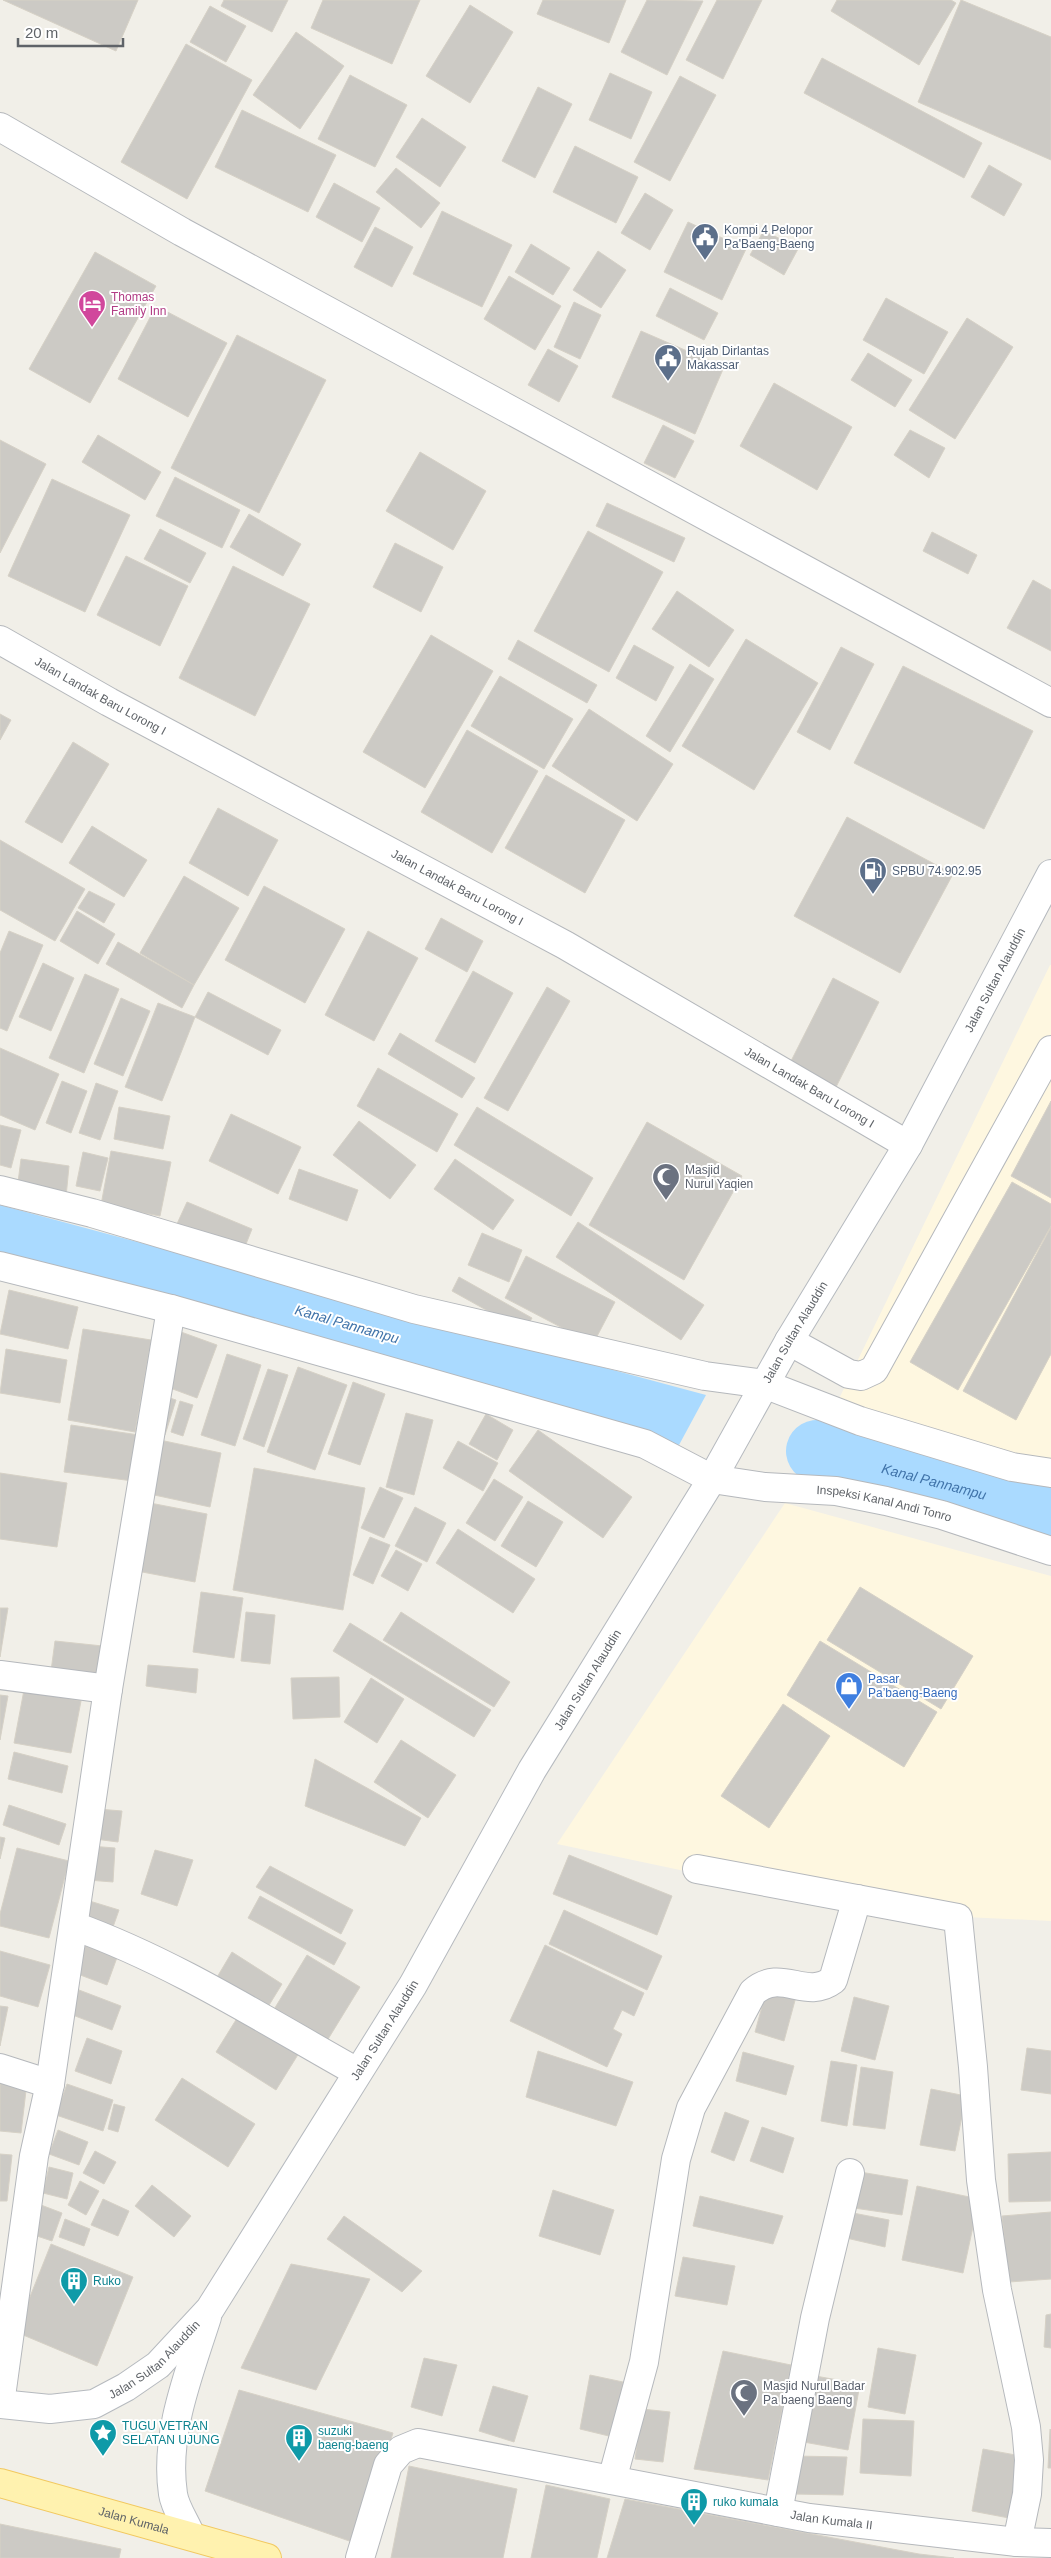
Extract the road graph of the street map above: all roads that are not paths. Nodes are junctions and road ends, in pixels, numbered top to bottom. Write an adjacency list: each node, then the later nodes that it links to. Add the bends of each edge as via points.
1 (0, 127): 3 (street, via 182,232)
2 (0, 640): 6 (street, Jalan Landak Baru Lorong I, via 118,707 565,945)
3 (1051, 703)
4 (1051, 874): 6 (street, Jalan Sultan Alauddin)
5 (1051, 1050): 11 (street, via 874,1370 861,1376 849,1374)
6 (908, 1144): 11 (street, Jalan Sultan Alauddin)
7 (0, 1190): 12 (street, via 92,1213 414,1309 705,1376)
8 (0, 1266): 9 (street); 10 (street, Inspeksi Kanal Andi Tonro)
9 (0, 1270)
10 (171, 1309): 14 (street, Inspeksi Kanal Andi Tonro, via 645,1444); 17 (street)
11 (789, 1340): 12 (street, Jalan Sultan Alauddin)
12 (764, 1384): 13 (street, via 860,1421 1012,1467); 14 (street, Jalan Sultan Alauddin)
13 (1051, 1473)
14 (712, 1479): 15 (street, Inspeksi Kanal Andi Tonro, via 765,1487 836,1491 886,1501 942,1515); 22 (street, Jalan Sultan Alauddin, via 532,1770 413,1985)
15 (1051, 1551)
16 (0, 1675): 17 (street)
17 (108, 1689): 20 (street)
18 (698, 1869): 19 (street)
19 (857, 1898): 27 (street, via 833,1980 826,1986 808,1988 778,1982 764,1983 753,1992 691,2108 676,2159 644,2362); 31 (street, via 958,1918 981,2180 997,2290 1030,2460)
20 (74, 1926): 22 (street, via 118,1942 198,1981); 23 (street)
21 (0, 2068): 23 (street)
22 (357, 2072): 25 (street, Jalan Sultan Alauddin)
23 (50, 2084): 26 (street, via 34,2156)
24 (850, 2173): 29 (street, via 815,2318)
25 (210, 2309): 26 (street, Jalan Sultan Alauddin, via 158,2365 94,2404 50,2409); 30 (street, via 182,2397 170,2451 173,2496)
26 (0, 2404)
27 (612, 2480): 29 (street, Jalan Kumala II); 34 (street, Jalan Kumala II, via 418,2443 401,2450 388,2465)
28 (0, 2483): 30 (main road, Jalan Kumala)
29 (778, 2512): 31 (street, Jalan Kumala II)
30 (192, 2536): 33 (main road, Jalan Kumala)
31 (1017, 2542): 32 (street, Jalan Kumala II)
32 (1051, 2543)
33 (267, 2558)
34 (360, 2558)

